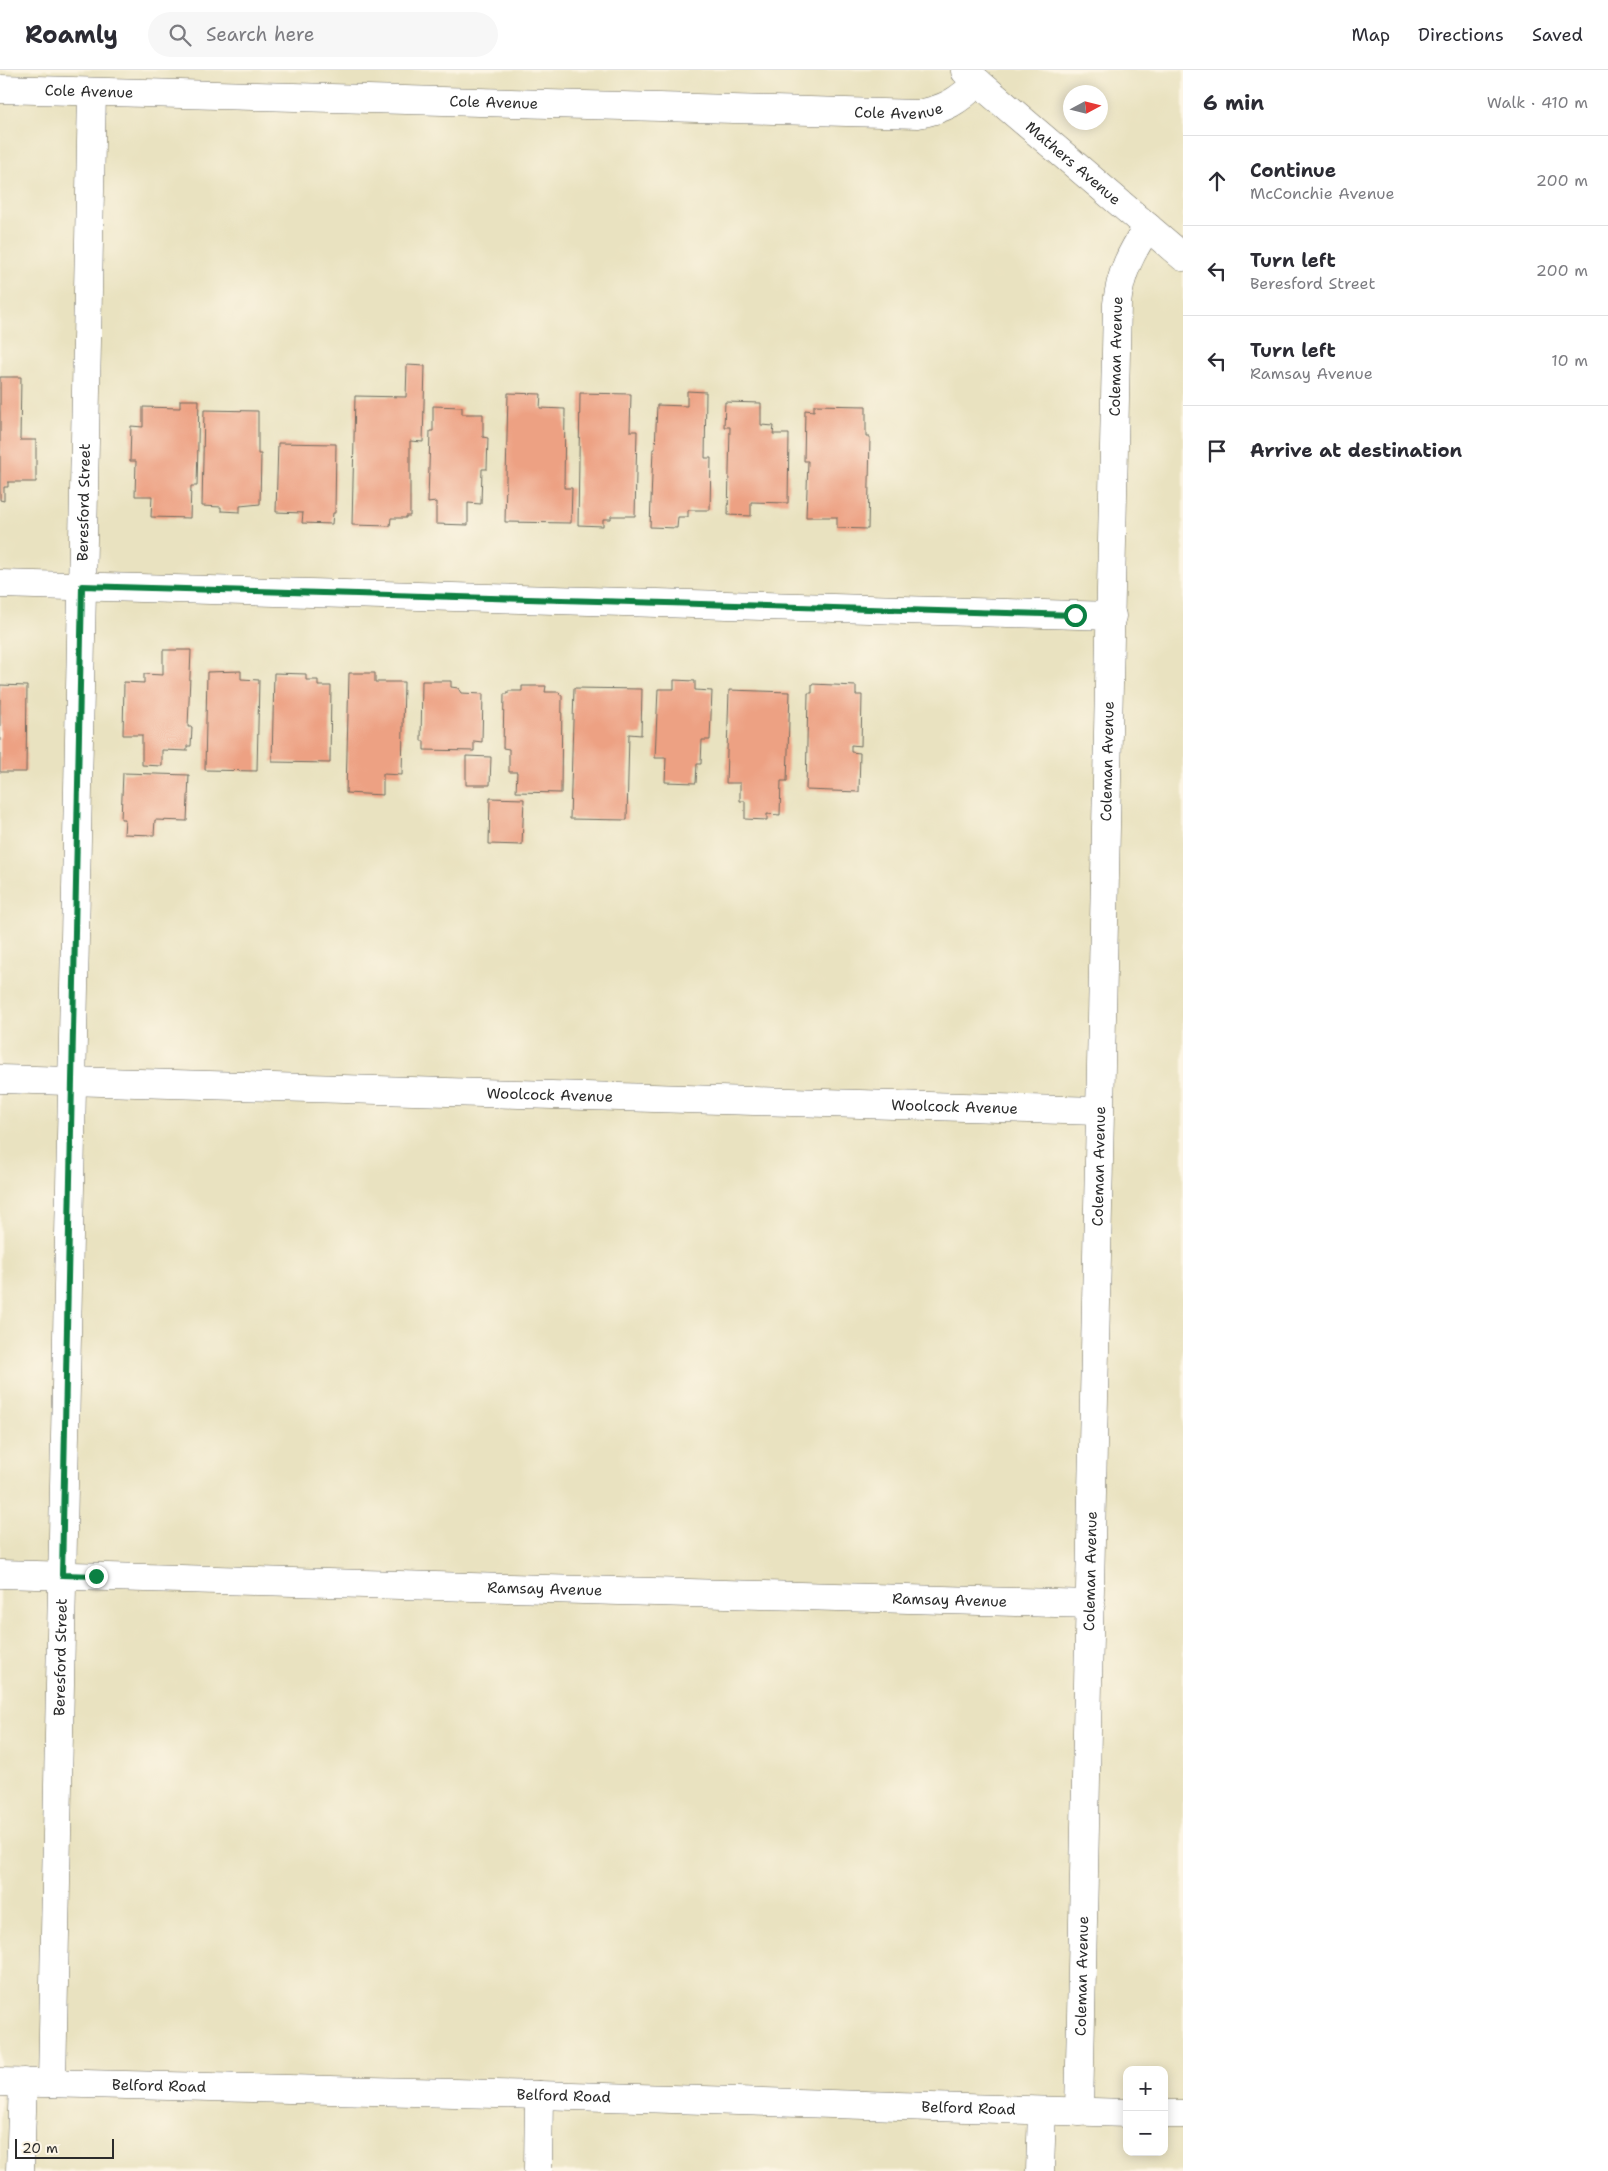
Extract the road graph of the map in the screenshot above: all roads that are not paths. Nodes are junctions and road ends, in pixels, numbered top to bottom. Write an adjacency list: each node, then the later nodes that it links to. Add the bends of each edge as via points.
1 (971, 76): 3 (street, Cole Avenue, via 952,104 918,114); 4 (street, Mathers Avenue)
2 (0, 89): 3 (street, Cole Avenue)
3 (92, 92): 7 (street, Beresford Street)
4 (1148, 227): 5 (street, Mathers Avenue); 8 (street, Coleman Avenue, via 1124,268 1117,304)
5 (1183, 257)
6 (0, 584): 7 (street)
7 (82, 586): 8 (street); 10 (street, Beresford Street)
8 (1112, 616): 11 (street, Coleman Avenue)
9 (0, 1079): 10 (street, Woolcock Avenue)
10 (73, 1081): 11 (street, Woolcock Avenue); 13 (street, Beresford Street)
11 (1099, 1110): 14 (street, Coleman Avenue)
12 (0, 1574): 13 (street, Ramsay Avenue)
13 (62, 1575): 14 (street, Ramsay Avenue); 16 (street, Beresford Street)
14 (1090, 1604): 19 (street, Coleman Avenue)
15 (11, 2082): 16 (street, Belford Road); 23 (street)
16 (52, 2083): 17 (street, Belford Road)
17 (539, 2095): 18 (street, Belford Road); 24 (street)
18 (1042, 2111): 19 (street, Belford Road); 25 (street)
19 (1079, 2112): 20 (street, Belford Road)
20 (1123, 2113)
21 (1168, 2114): 22 (street)
22 (1183, 2114)
23 (20, 2171)
24 (538, 2171)
25 (1040, 2171)

